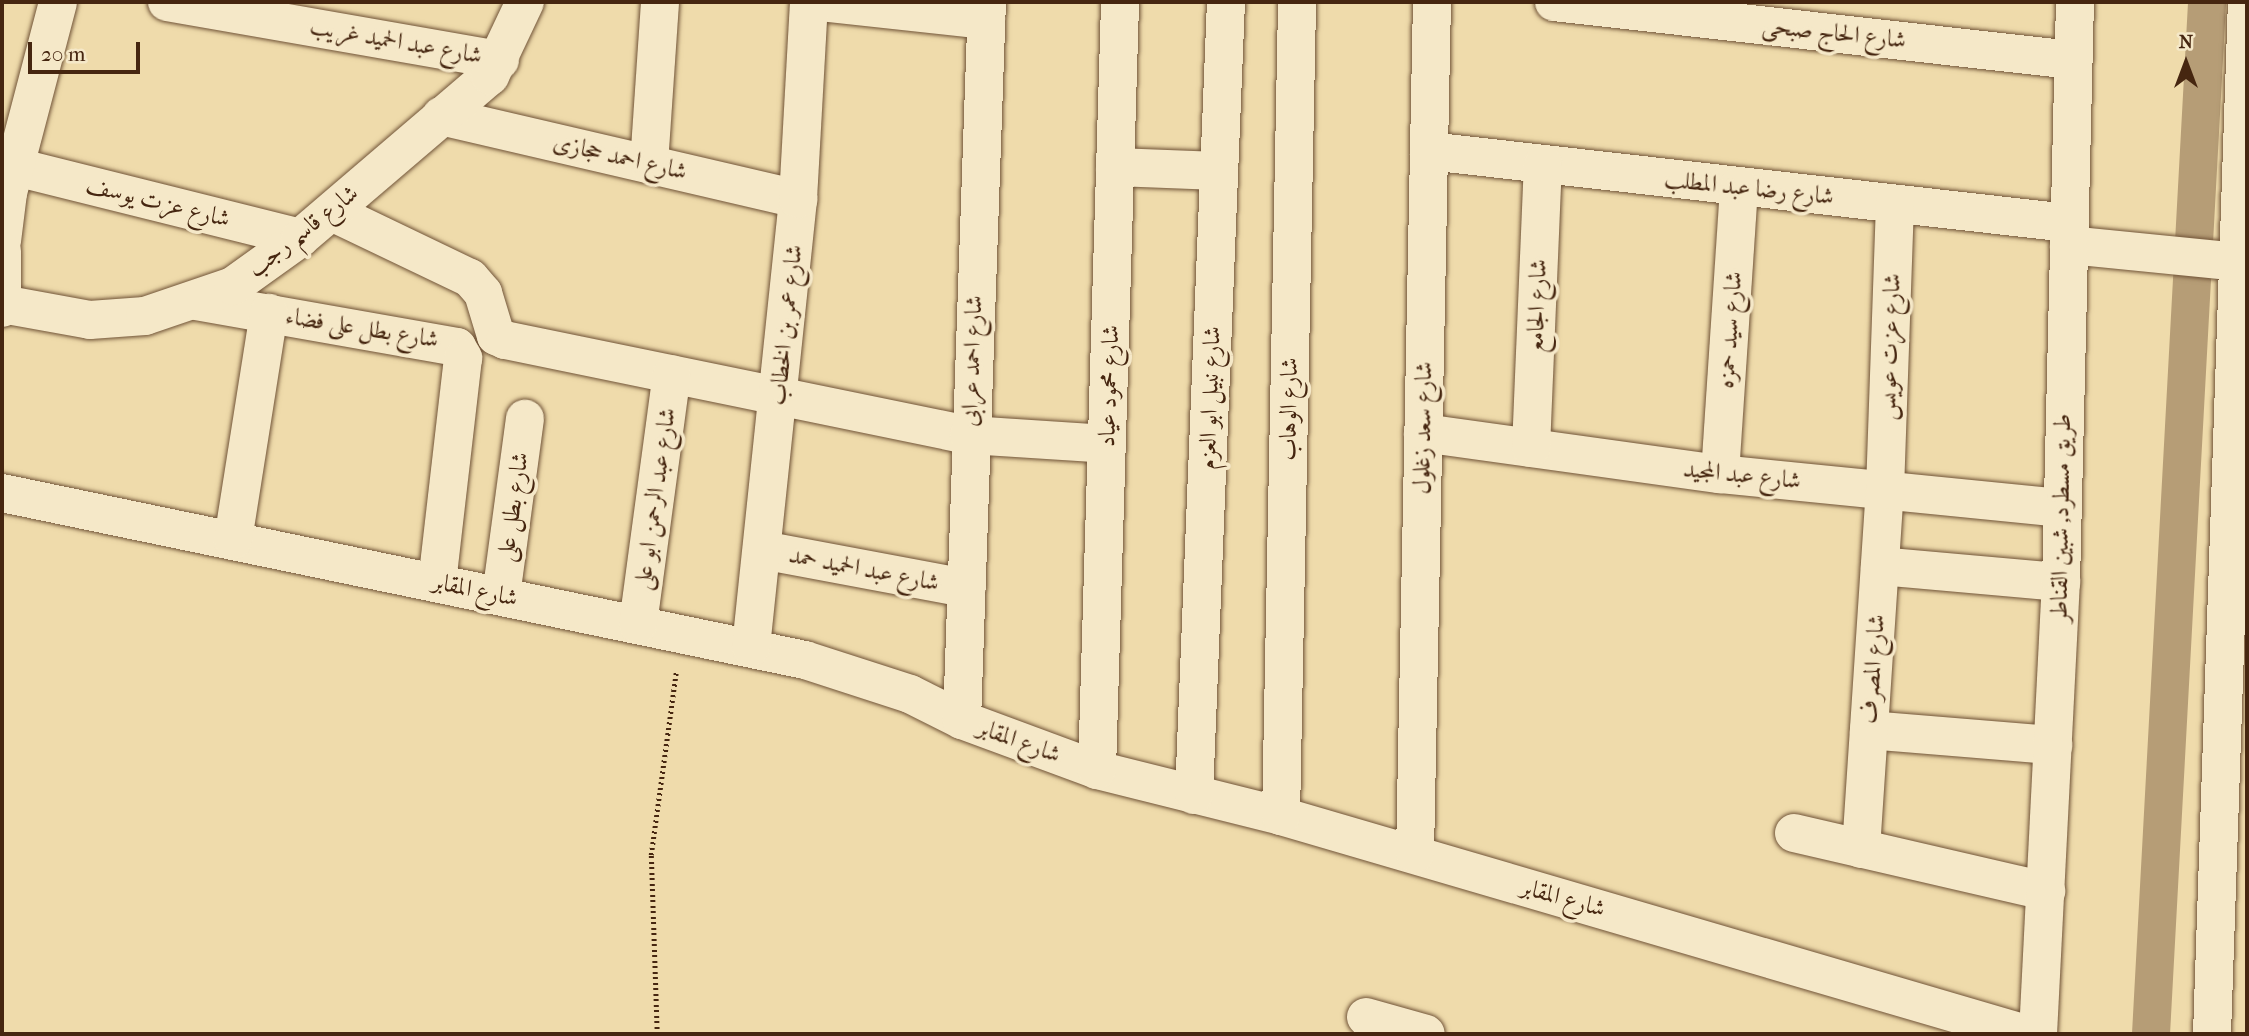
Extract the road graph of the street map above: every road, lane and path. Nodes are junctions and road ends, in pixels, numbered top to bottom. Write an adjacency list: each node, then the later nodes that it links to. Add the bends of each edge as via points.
1 (58, 2): 24 (street)
2 (167, 2): 14 (street, شارع عبد الحميد غريب)
3 (525, 2): 17 (street, شارع قاسم رجب)
4 (660, 2): 22 (street)
5 (809, 2): 28 (street, شارع عمر بن الخطاب)
6 (820, 2): 15 (street)
7 (1120, 2): 25 (street, شارع محمود عياد)
8 (1226, 2): 26 (street, شارع نبيل ابو العزم)
9 (1297, 2): 66 (street, شارع الوهاب)
10 (1432, 2): 21 (street, شارع سعد زغلول)
11 (1554, 2): 18 (street, شارع الحاج صبحى)
12 (2075, 2): 18 (street, طريق مسطرد, شبين القناطر)
13 (2247, 2): 20 (street)
14 (248, 9): 16 (street, شارع عبد الحميد غريب)
15 (987, 11): 43 (street, شارع احمد عرابى)
16 (347, 17): 17 (street, شارع عبد الحميد غريب)
17 (500, 60): 19 (street, شارع قاسم رجب, via 490,76)
18 (2072, 60): 32 (street, طريق مسطرد, شبين القناطر)
19 (441, 116): 22 (street, شارع احمد حجازى); 30 (street, شارع قاسم رجب)
20 (2245, 132): 34 (street)
21 (1429, 151): 23 (street, شارع رضا عبد المطلب); 42 (street, شارع سعد زغلول)
22 (649, 164): 28 (street, شارع احمد حجازى)
23 (1543, 164): 27 (street, شارع رضا عبد المطلب); 45 (street, شارع الجامع)
24 (16, 167): 31 (street, شارع عزت يوسف); 33 (street)
25 (1115, 167): 26 (street); 44 (street, شارع محمود عياد)
26 (1219, 171): 65 (street, شارع نبيل ابو العزم)
27 (1739, 187): 29 (street, شارع رضا عبد المطلب); 46 (street, شارع سيد حمزه)
28 (798, 199): 40 (street, شارع عمر بن الخطاب)
29 (1895, 204): 32 (street, شارع رضا عبد المطلب); 47 (street, شارع عزت عويس)
30 (332, 212): 31 (street, شارع قاسم رجب); 39 (street, via 470,278 483,293 496,336)
31 (300, 238): 36 (street, شارع قاسم رجب, via 233,286)
32 (2077, 239): 34 (street, شارع رضا عبد المطلب); 49 (street, طريق مسطرد, شبين القناطر)
33 (2, 241)
34 (2234, 249): 52 (street)
35 (2, 251): 37 (street)
36 (197, 301): 37 (street, شارع قاسم رجب, via 145,316 90,320); 38 (street, شارع بطل على فضاء)
37 (2, 305)
38 (269, 313): 50 (street); 54 (street, شارع بطل على فضاء, via 453,343 460,350 463,358)
39 (672, 374): 40 (street); 58 (street, شارع عبد الرحمن ابو على)
40 (779, 396): 43 (street); 51 (street, شارع عمر بن الخطاب)
41 (525, 419): 57 (street, شارع بطل على)
42 (1423, 433): 45 (street, شارع عبد المجيد); 69 (street, شارع سعد زغلول)
43 (970, 435): 44 (street); 56 (street, شارع احمد عرابى)
44 (1107, 444): 64 (street, شارع محمود عياد)
45 (1531, 448): 46 (street, شارع عبد المجيد)
46 (1720, 474): 47 (street, شارع عبد المجيد)
47 (1885, 490): 49 (street, شارع عبد المجيد); 53 (street, شارع المصرف)
48 (2, 494): 50 (street, شارع المقابر)
49 (2061, 508): 55 (street, طريق مسطرد, شبين القناطر)
50 (233, 540): 54 (street, شارع المقابر)
51 (762, 550): 56 (street, شارع عبد الحميد حمد); 60 (street, شارع عمر بن الخطاب)
52 (2238, 550): 76 (street)
53 (1880, 566): 55 (street); 62 (street, شارع المصرف)
54 (437, 582): 57 (street, شارع المقابر)
55 (2061, 582): 63 (street, طريق مسطرد, شبين القناطر)
56 (966, 588): 61 (street, شارع احمد عرابى)
57 (501, 596): 58 (street, شارع المقابر)
58 (638, 624): 59 (street, شارع المقابر)
59 (681, 633): 60 (street, شارع المقابر); 72 (path, via 651,856)
60 (751, 647): 61 (street, شارع المقابر, via 897,689)
61 (962, 720): 64 (street, شارع المقابر)
62 (1869, 730): 63 (street); 68 (street, شارع المصرف)
63 (2053, 745): 70 (street, طريق مسطرد, شبين القناطر)
64 (1097, 770): 65 (street, شارع المقابر)
65 (1195, 795): 66 (street, شارع المقابر)
66 (1281, 816): 69 (street, شارع المقابر)
67 (1794, 833): 68 (street)
68 (1861, 849): 70 (street)
69 (1415, 854): 74 (street, شارع المقابر)
70 (2046, 891): 75 (street, طريق مسطرد, شبين القناطر)
71 (1366, 1017): 73 (street)
72 (657, 1034)
73 (1426, 1034)
74 (2026, 1034)
75 (2038, 1034)
76 (2211, 1034)

